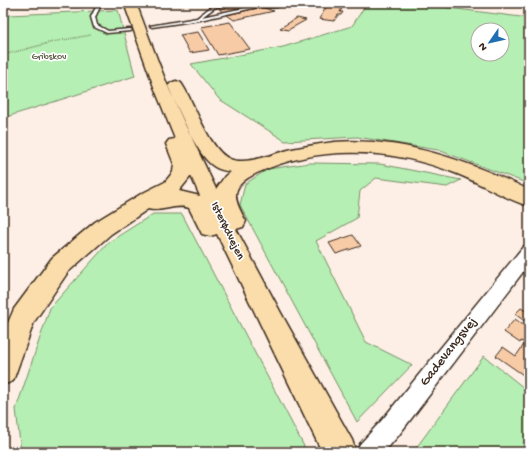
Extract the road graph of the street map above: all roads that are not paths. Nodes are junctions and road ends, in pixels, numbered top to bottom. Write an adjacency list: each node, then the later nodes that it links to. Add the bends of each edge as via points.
1 (130, 3): 8 (highway, Isterødvejen)
2 (226, 3): 7 (lane, via 213,7)
3 (292, 3): 7 (lane, via 258,6)
4 (518, 3): 5 (lane)
5 (529, 4)
6 (99, 5): 8 (lane, via 94,17 95,26 107,32)
7 (198, 19): 8 (lane)
8 (142, 31): 9 (highway, Isterødvejen); 10 (highway, via 158,51 214,157 222,164)
9 (175, 119): 12 (highway, via 174,142 183,164 183,172 172,187); 14 (highway, Isterødvejen)
10 (256, 165): 11 (highway, via 333,148 389,149 454,166); 14 (highway, via 231,181 226,189 226,197 230,212 269,292)
11 (529, 199)
12 (132, 210): 14 (highway, via 175,198 185,198 197,203 237,280); 15 (highway, via 103,228 60,265 23,317)
13 (529, 252): 17 (street, Gadevangsvej, via 390,428)
14 (267, 313): 16 (highway, Isterødvejen)
15 (3, 371)
16 (340, 452)
17 (368, 452)

